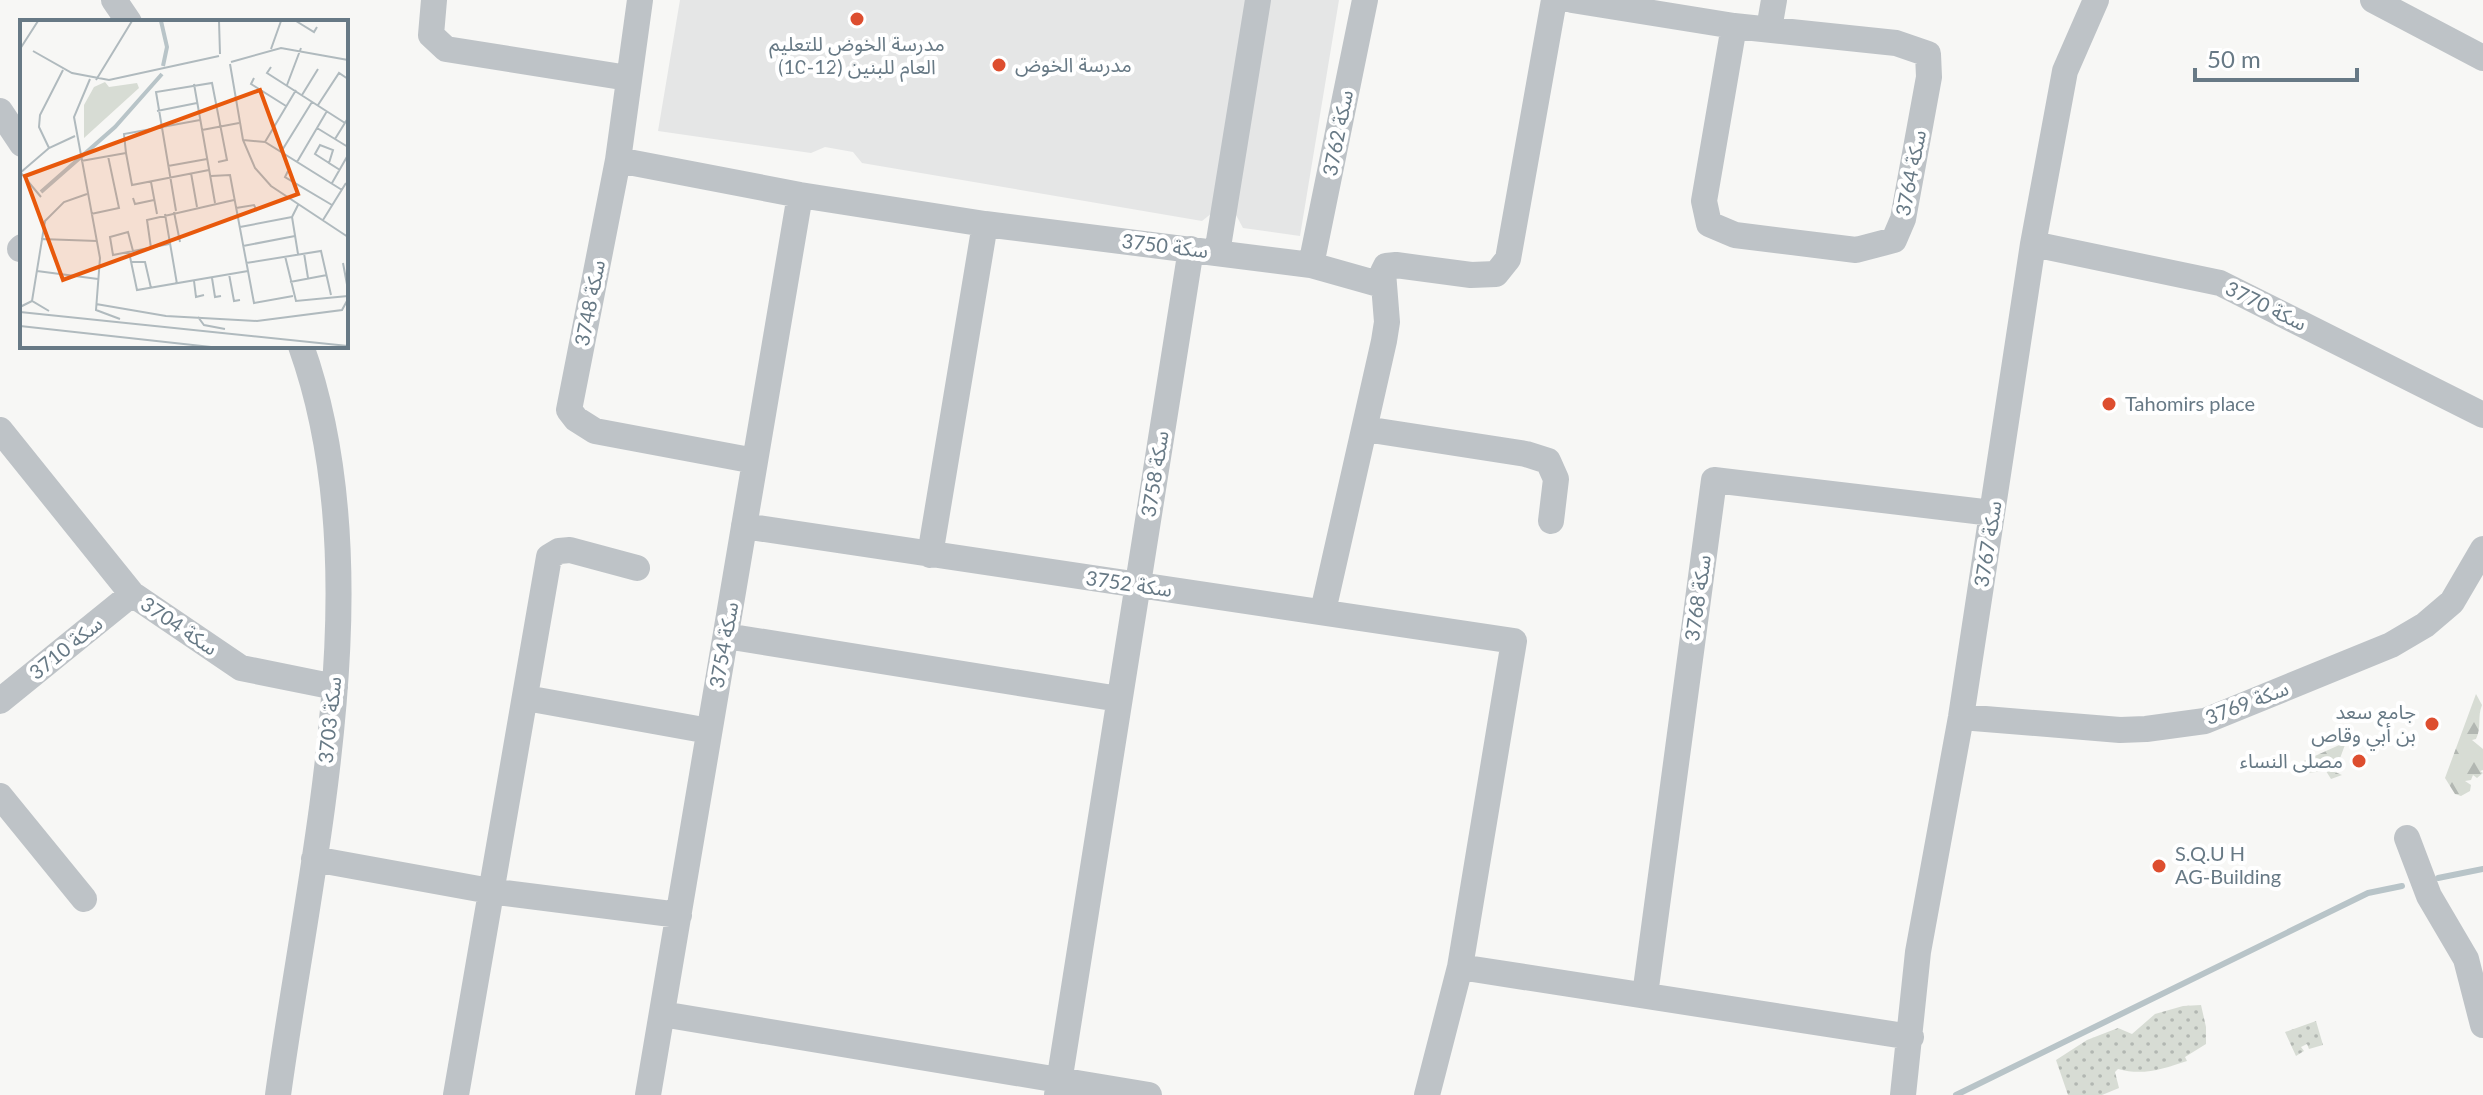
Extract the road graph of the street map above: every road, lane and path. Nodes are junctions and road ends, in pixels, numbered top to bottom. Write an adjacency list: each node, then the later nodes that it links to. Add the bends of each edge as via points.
1 (114, 0): 11 (street)
2 (434, 0): 15 (street, via 431,35 446,49)
3 (640, 0): 15 (street, سكة 3748)
4 (1258, 0): 22 (street, سكة 3758)
5 (1365, 0): 23 (street, سكة 3762)
6 (1554, 0): 24 (street, via 1508,259 1496,274 1386,266)
7 (1572, 0): 12 (street, سكة 3764)
8 (1774, 0): 13 (street)
9 (2096, 0): 21 (street, سكة 3767, via 2065,71)
10 (2373, 0): 14 (street)
11 (128, 20)
12 (1734, 26): 13 (street, سكة 3764); 13 (street, سكة 3764, via 1704,201 1709,224 1735,235 1856,250 1894,240 1903,219 1929,77 1928,54 1896,43)
13 (1769, 29)
14 (2483, 58)
15 (628, 78): 18 (street, سكة 3748)
16 (0, 111): 17 (street)
17 (20, 141)
18 (618, 160): 19 (street, سكة 3750); 29 (street, سكة 3748, via 569,410 595,431)
19 (800, 195): 20 (street, سكة 3750); 29 (street, سكة 3754)
20 (985, 224): 22 (street, سكة 3750); 34 (street)
21 (2033, 244): 26 (street, سكة 3770, via 2220,283); 30 (street, سكة 3767)
22 (1204, 251): 23 (street, سكة 3750); 36 (street, سكة 3758)
23 (1311, 265): 24 (street, سكة 3750)
24 (1382, 285): 27 (street, via 1387,322)
25 (302, 348): 40 (street, سكة 3703, via 316,385 335,489)
26 (2483, 415)
27 (1365, 429): 31 (street, via 1548,461 1556,479); 38 (street)
28 (5, 446): 37 (street, سكة 3704)
29 (755, 461): 32 (street, سكة 3754)
30 (1992, 513): 44 (street, سكة 3767); 53 (street, سكة 3768, via 1714,480)
31 (1551, 521)
32 (744, 526): 34 (street, سكة 3752); 39 (street, سكة 3754)
33 (2483, 549): 44 (street, سكة 3769, via 2452,602 2425,625 2391,645 2205,721 2120,730)
34 (930, 555): 36 (street, سكة 3752)
35 (637, 568): 41 (street, via 570,550 549,557)
36 (1138, 586): 38 (street, سكة 3752); 42 (street, سكة 3758)
37 (132, 594): 40 (street, سكة 3704, via 241,668); 43 (street, سكة 3710)
38 (1323, 611): 52 (street, سكة 3752, via 1514,641)
39 (726, 636): 42 (street); 45 (street, سكة 3754)
40 (335, 687): 48 (street, سكة 3703)
41 (526, 698): 45 (street); 49 (street)
42 (1119, 699): 57 (street, سكة 3758)
43 (0, 701)
44 (1961, 717): 56 (street, سكة 3767, via 1918,952)
45 (709, 731): 51 (street, سكة 3754)
46 (0, 796): 50 (street)
47 (2407, 838): 55 (street, via 2429,896 2466,959)
48 (314, 859): 49 (street); 58 (street, سكة 3703)
49 (490, 891): 51 (street); 59 (street)
50 (84, 899)
51 (679, 915): 54 (street, سكة 3754)
52 (1460, 967): 53 (street); 62 (street)
53 (1645, 995): 56 (street)
54 (662, 1014): 57 (street); 60 (street, سكة 3754)
55 (2483, 1025)
56 (1911, 1037): 63 (street, سكة 3767)
57 (1058, 1087): 61 (street)
58 (278, 1095)
59 (456, 1095)
60 (648, 1095)
61 (1149, 1095)
62 (1427, 1095)
63 (1903, 1095)

